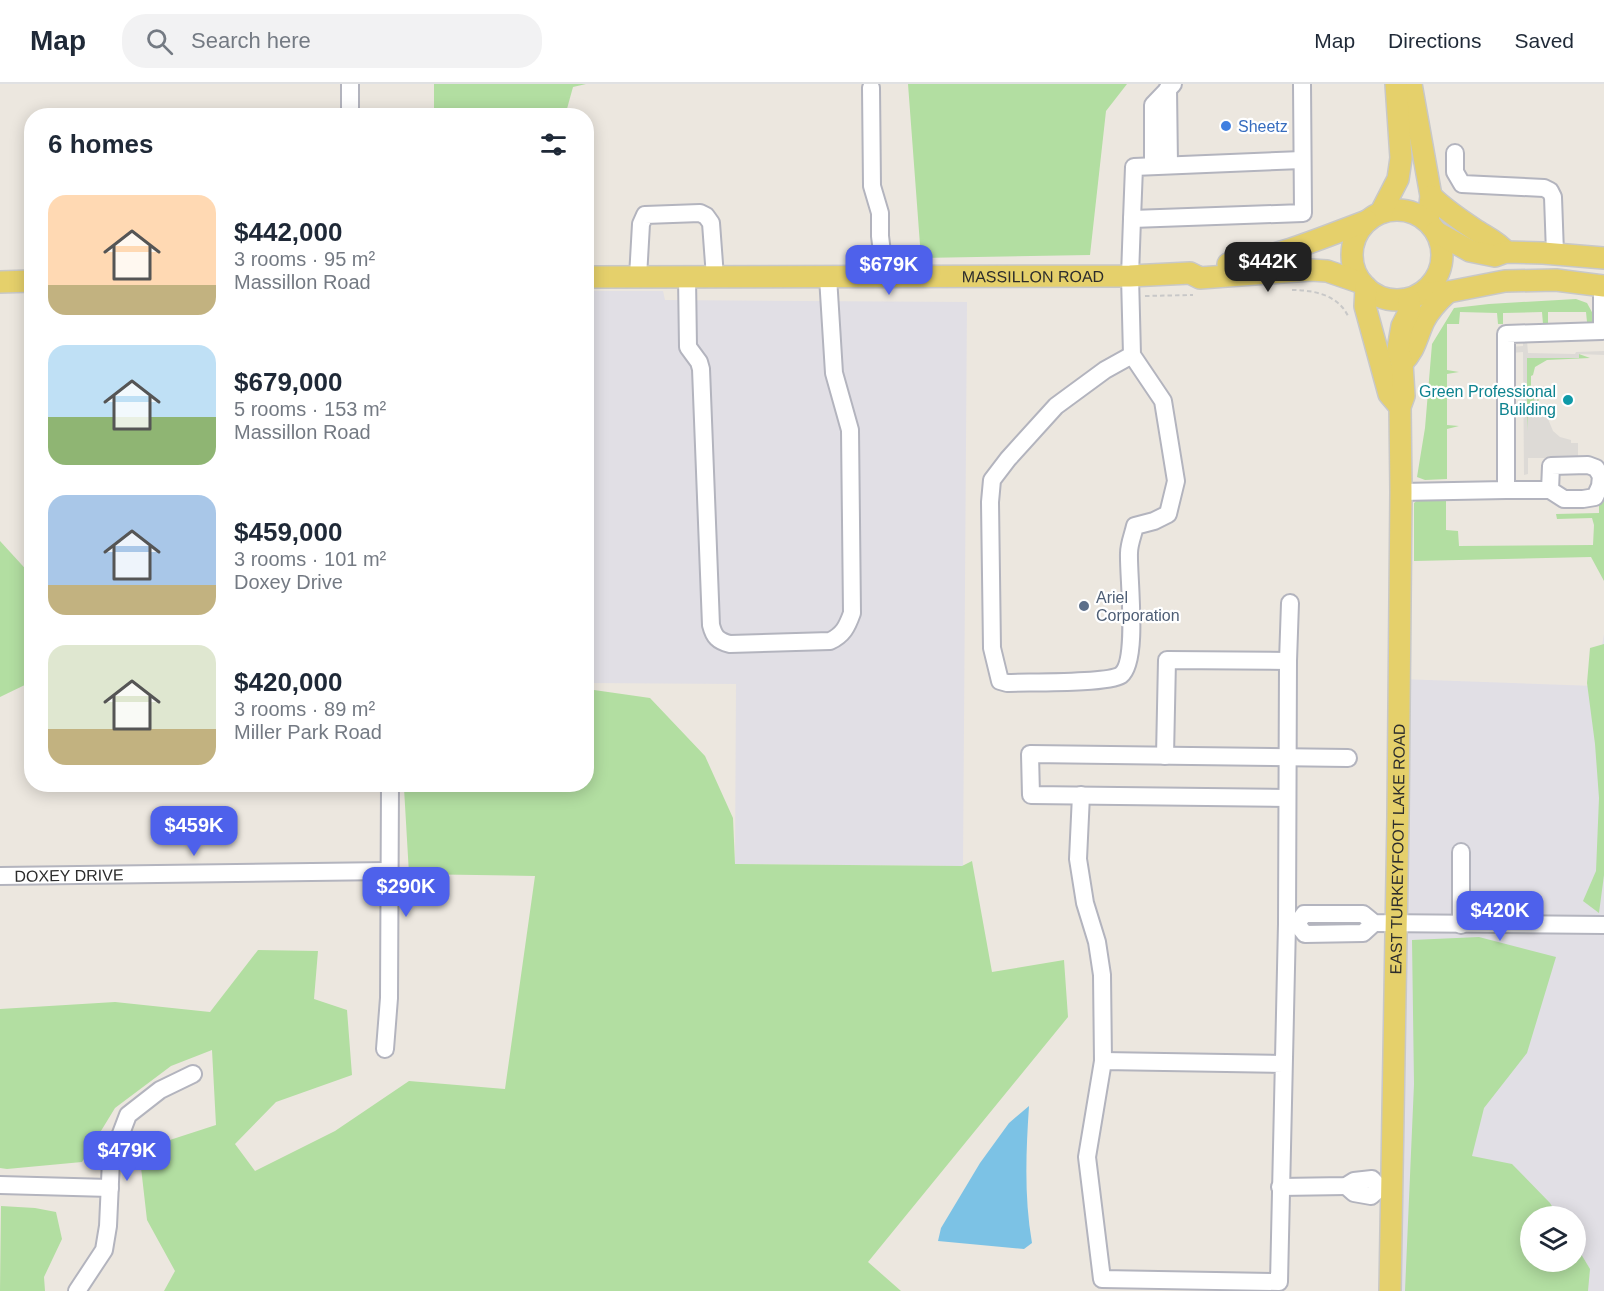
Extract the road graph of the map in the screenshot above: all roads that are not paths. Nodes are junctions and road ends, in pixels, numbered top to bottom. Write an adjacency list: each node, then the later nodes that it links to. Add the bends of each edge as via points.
1 (350, 84): 7 (street)
2 (1302, 84): 9 (street)
3 (1396, 84): 12 (main road, via 1401,158 1398,179)
4 (1411, 84): 11 (main road)
5 (1171, 86): 10 (street, via 1154,105)
6 (871, 88): 25 (street, via 872,186 880,213)
7 (350, 108)
8 (1455, 153): 16 (street, via 1455,172 1462,184 1550,191)
9 (1302, 160): 10 (street); 13 (street, via 1303,213)
10 (1161, 165): 13 (street, via 1134,167)
11 (1431, 196): 14 (main road); 15 (main road)
12 (1374, 216): 14 (main road, via 1390,209 1404,209); 18 (main road, MASSILLON ROAD, via 1284,252 1200,266); 28 (main road, via 1358,231 1353,243 1354,270)
13 (1132, 219): 19 (street)
14 (1432, 226): 15 (main road, via 1470,251 1495,256); 31 (main road, via 1441,245 1441,265 1432,284)
15 (1506, 252): 16 (main road)
16 (1555, 253): 17 (main road)
17 (1604, 258)
18 (1191, 273): 19 (main road, MASSILLON ROAD); 28 (main road, MASSILLON ROAD, via 1200,278 1327,271)
19 (1130, 276): 25 (main road, MASSILLON ROAD); 32 (street)
20 (594, 277): 21 (main road, MASSILLON ROAD)
21 (638, 277): 22 (main road, MASSILLON ROAD); 23 (street, via 645,215 700,213 711,223)
22 (687, 277): 23 (main road, MASSILLON ROAD); 24 (street, via 688,347 701,369 711,625 719,642 730,644 830,641 847,628 852,613 850,429 834,373)
23 (715, 277): 24 (main road, MASSILLON ROAD)
24 (828, 277): 25 (main road, MASSILLON ROAD)
25 (885, 277)
26 (24, 281): 27 (main road)
27 (0, 282)
28 (1364, 285): 31 (main road, via 1382,298); 34 (main road, EAST TURKEYFOOT LAKE ROAD, via 1365,306 1389,394)
29 (1603, 286): 30 (main road, via 1556,280 1505,281); 35 (street, via 1602,331 1506,334)
30 (1448, 292): 31 (main road); 33 (main road, via 1434,305 1412,353)
31 (1415, 296): 33 (main road, EAST TURKEYFOOT LAKE ROAD, via 1402,326 1398,349)
32 (1132, 355): 32 (street, via 1056,406 992,480 992,648 1000,681 1109,679 1121,674 1127,665 1131,638 1129,551 1135,526 1168,514 1176,481 1163,401)
33 (1402, 363): 34 (main road, EAST TURKEYFOOT LAKE ROAD, via 1404,396)
34 (1400, 407): 37 (main road, EAST TURKEYFOOT LAKE ROAD)
35 (1506, 490): 36 (street); 37 (street)
36 (1550, 490)
37 (1401, 492): 49 (main road, EAST TURKEYFOOT LAKE ROAD)
38 (1290, 603): 39 (street)
39 (1288, 661): 40 (street, via 1167,660); 41 (street)
40 (1165, 756): 41 (street); 44 (street, via 1030,754 1031,795)
41 (1288, 757): 42 (street); 45 (street)
42 (1348, 758)
43 (390, 792): 47 (street)
44 (1081, 795): 45 (street); 54 (street, via 1078,859 1102,975)
45 (1287, 798): 50 (street)
46 (1461, 852): 51 (street)
47 (389, 871): 48 (street, DOXEY DRIVE); 53 (street)
48 (0, 876)
49 (1397, 922): 50 (street, via 1374,923 1363,914 1304,915); 51 (street); 60 (main road, EAST TURKEYFOOT LAKE ROAD)
50 (1292, 924): 55 (street)
51 (1461, 925): 52 (street)
52 (1604, 925)
53 (385, 1049)
54 (1103, 1061): 55 (street); 58 (street, via 1087,1157 1102,1279 1279,1282)
55 (1283, 1064): 58 (street)
56 (193, 1074): 59 (street, via 160,1090 128,1115 111,1160)
57 (0, 1185): 59 (street)
58 (1280, 1187): 60 (street, via 1346,1186 1354,1180 1372,1179)
59 (110, 1188): 61 (street, via 104,1250)
60 (1386, 1188): 62 (main road, EAST TURKEYFOOT LAKE ROAD)
61 (77, 1291)
62 (1390, 1291)

